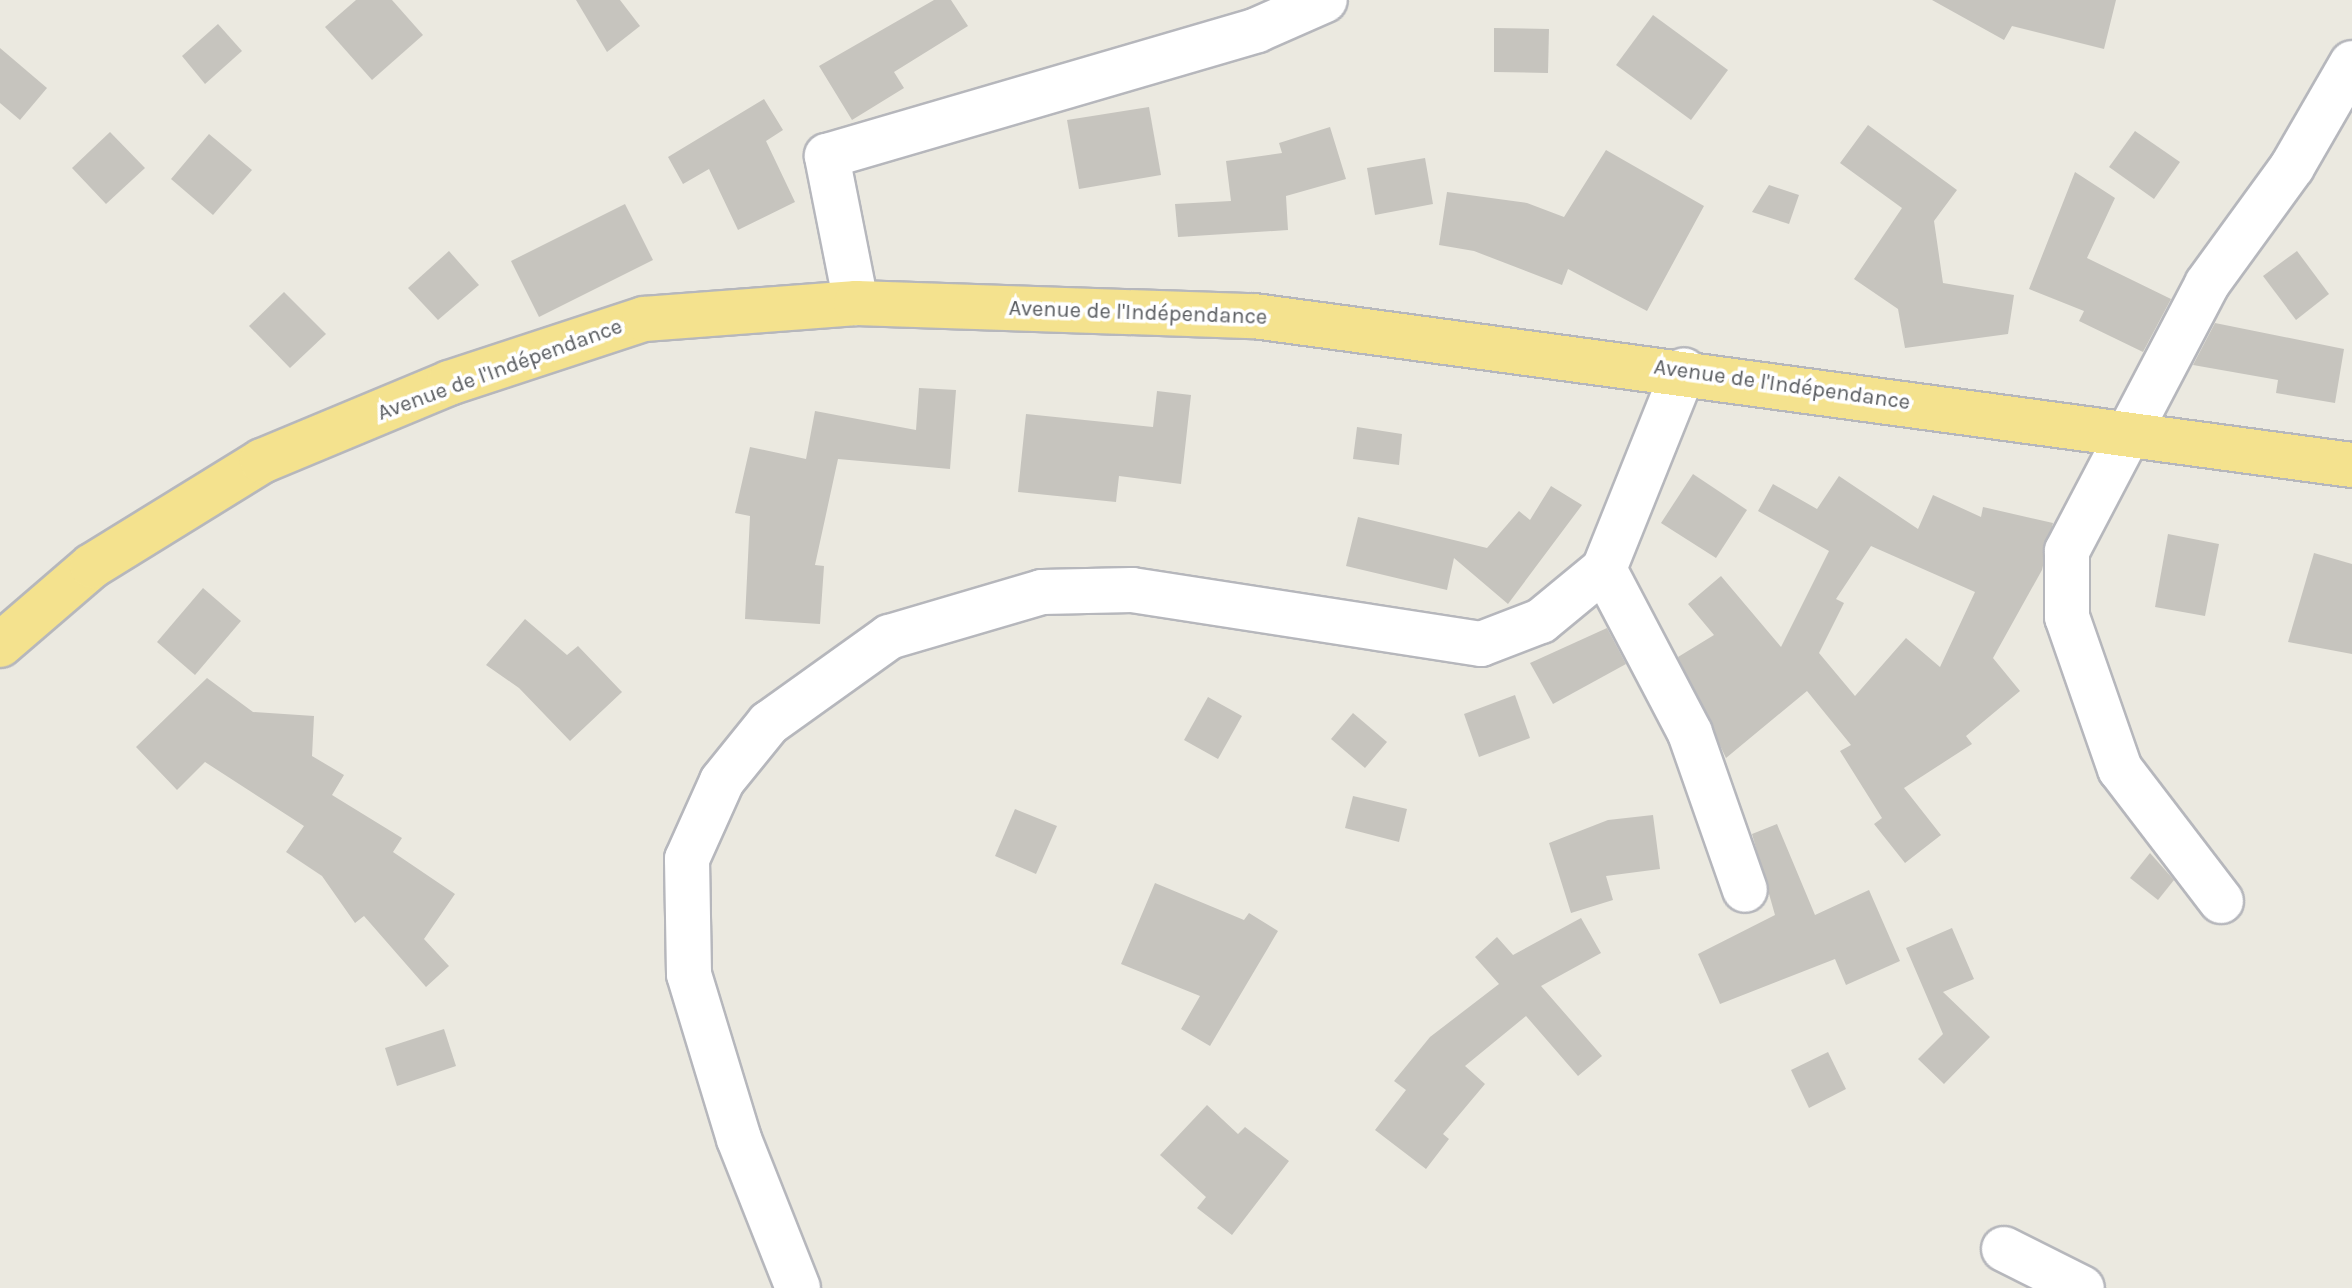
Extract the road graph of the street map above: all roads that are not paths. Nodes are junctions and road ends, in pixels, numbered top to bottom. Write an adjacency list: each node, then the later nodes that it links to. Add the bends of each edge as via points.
1 (1325, 0): 3 (street, via 1257,30 827,156)
2 (2352, 63): 5 (street, via 2292,167 2207,284)
3 (856, 303): 4 (highway, Avenue de l'Indépendance, via 1254,316); 8 (highway, Avenue de l'Indépendance, via 644,319 449,383 262,461 92,566)
4 (1684, 370): 5 (highway, Avenue de l'Indépendance); 7 (street)
5 (2124, 434): 6 (highway, Avenue de l'Indépendance); 10 (street, via 2067,551 2067,617 2120,769)
6 (2352, 465)
7 (1604, 569): 9 (street, via 1690,733); 12 (street, via 1541,621 1481,644 1132,590 1042,592 889,637 769,723 722,781 687,859 689,974 739,1139)
8 (0, 645)
9 (1745, 890)
10 (2221, 901)
11 (2004, 1249): 13 (street)
12 (798, 1288)
13 (2082, 1288)

